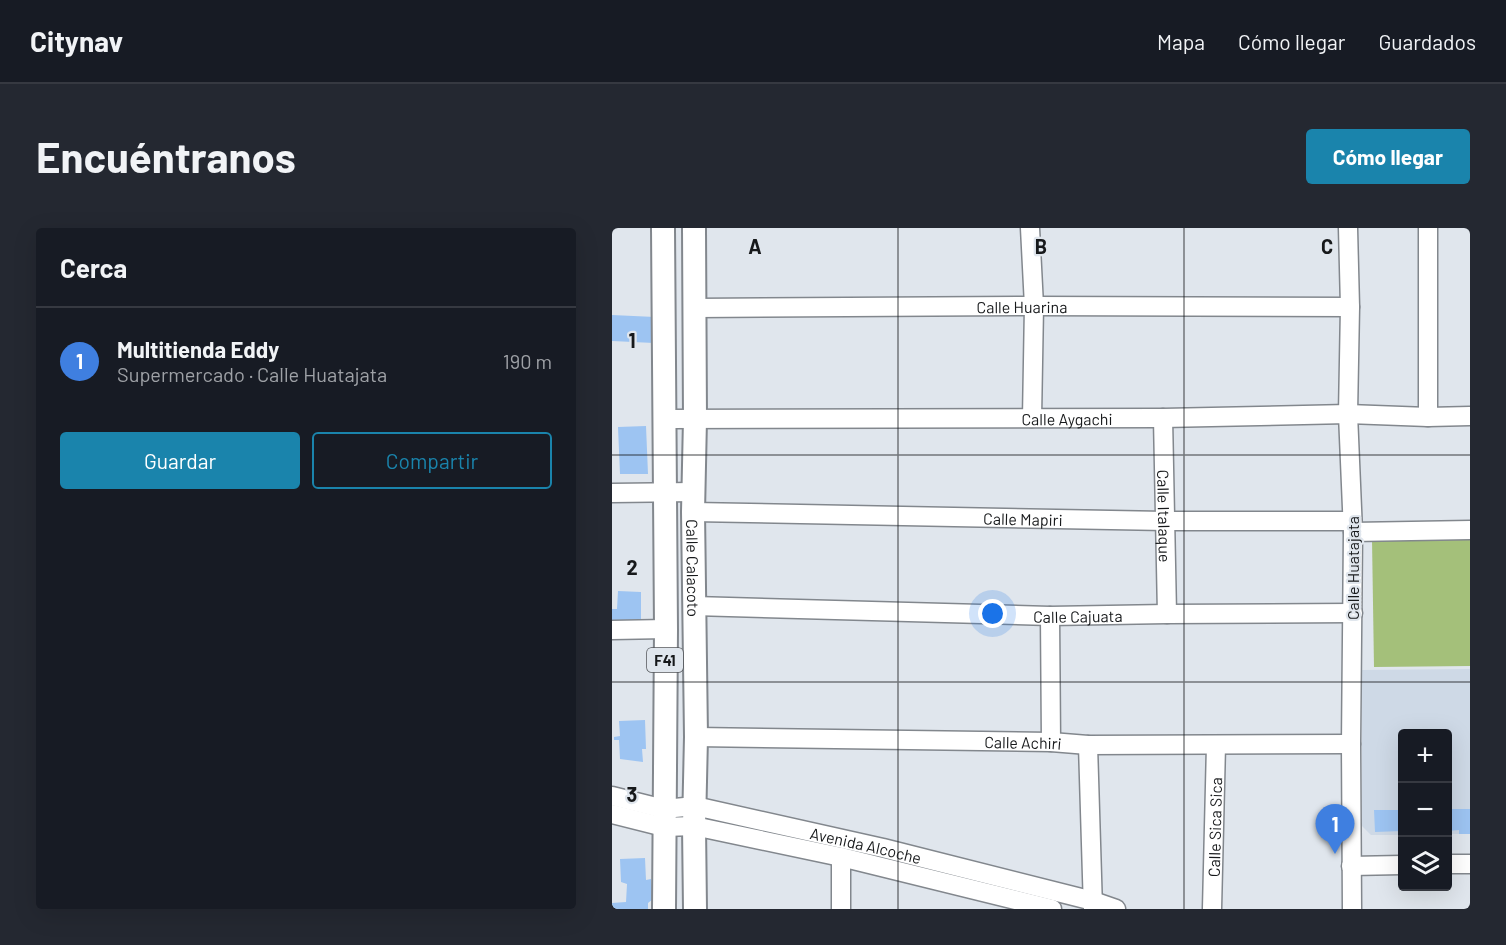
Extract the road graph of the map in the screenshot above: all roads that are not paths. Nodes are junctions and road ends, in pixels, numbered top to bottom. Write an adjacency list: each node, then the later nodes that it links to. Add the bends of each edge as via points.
1 (663, 228): 15 (main road, Calle Calacoto / F41)
2 (694, 228): 8 (main road, Calle Calacoto / F41)
3 (1030, 228): 6 (street)
4 (1348, 228): 7 (street, Calle Huatajata)
5 (1428, 228): 11 (street)
6 (1034, 306): 7 (street, Calle Huarina); 8 (street, Calle Huarina); 13 (street)
7 (1350, 307): 9 (street, Calle Huatajata)
8 (695, 308): 12 (main road, Calle Calacoto / F41)
9 (1348, 414): 11 (street, Calle Aygachi); 14 (street, Calle Aygachi); 20 (street, Calle Huatajata)
10 (1470, 416): 11 (street, Calle Aygachi)
11 (1428, 417)
12 (695, 418): 13 (street, Calle Aygachi); 15 (street, Calle Aygachi); 18 (main road, Calle Calacoto / F41)
13 (1032, 418): 14 (street, Calle Aygachi)
14 (1162, 418): 19 (street, Calle Italaque)
15 (665, 419): 16 (main road, Calle Calacoto / F41)
16 (665, 492): 17 (street, Calle Mapiri); 18 (street, Calle Mapiri); 26 (main road, Calle Calacoto / F41)
17 (612, 493)
18 (693, 502): 19 (street, Calle Mapiri); 22 (main road, Calle Calacoto / F41)
19 (1165, 521): 20 (street, Calle Mapiri); 24 (street, Calle Italaque)
20 (1352, 527): 21 (street, Calle Mapiri); 23 (street, Calle Huatajata)
21 (1470, 530)
22 (694, 606): 25 (street, Calle Cajuata); 28 (main road, Calle Calacoto / F41)
23 (1353, 613): 24 (street, Calle Cajuata); 30 (street, Calle Huatajata)
24 (1167, 614): 25 (street, Calle Cajuata)
25 (1050, 616): 29 (street)
26 (666, 629): 27 (street); 36 (main road, Calle Calacoto / F41)
27 (612, 630)
28 (696, 737): 29 (street, Calle Achiri); 35 (main road, Calle Calacoto / F41)
29 (1051, 742): 31 (street, Calle Achiri)
30 (1351, 744): 32 (street, Calle Achiri); 41 (street, Calle Huatajata)
31 (1088, 745): 32 (street, Calle Achiri); 42 (street)
32 (1216, 745): 48 (street, Calle Sica Sica)
33 (612, 796): 36 (street, Avenida Alcoche)
34 (612, 814): 36 (street, Avenida Alcoche)
35 (694, 816): 36 (street, Avenida Alcoche); 37 (street, Avenida Alcoche); 42 (street, Avenida Alcoche, via 883,848); 44 (main road, Calle Calacoto / F41)
36 (664, 818): 43 (main road, Calle Calacoto / F41)
37 (841, 857): 45 (street); 46 (street, Avenida Alcoche)
38 (1452, 864): 39 (street)
39 (1470, 864)
40 (1398, 865): 41 (street)
41 (1351, 866): 49 (street, Calle Huatajata)
42 (1093, 905): 47 (street, Avenida Alcoche)
43 (664, 909)
44 (695, 909)
45 (841, 909)
46 (1052, 909)
47 (1116, 909)
48 (1212, 909)
49 (1352, 909)

